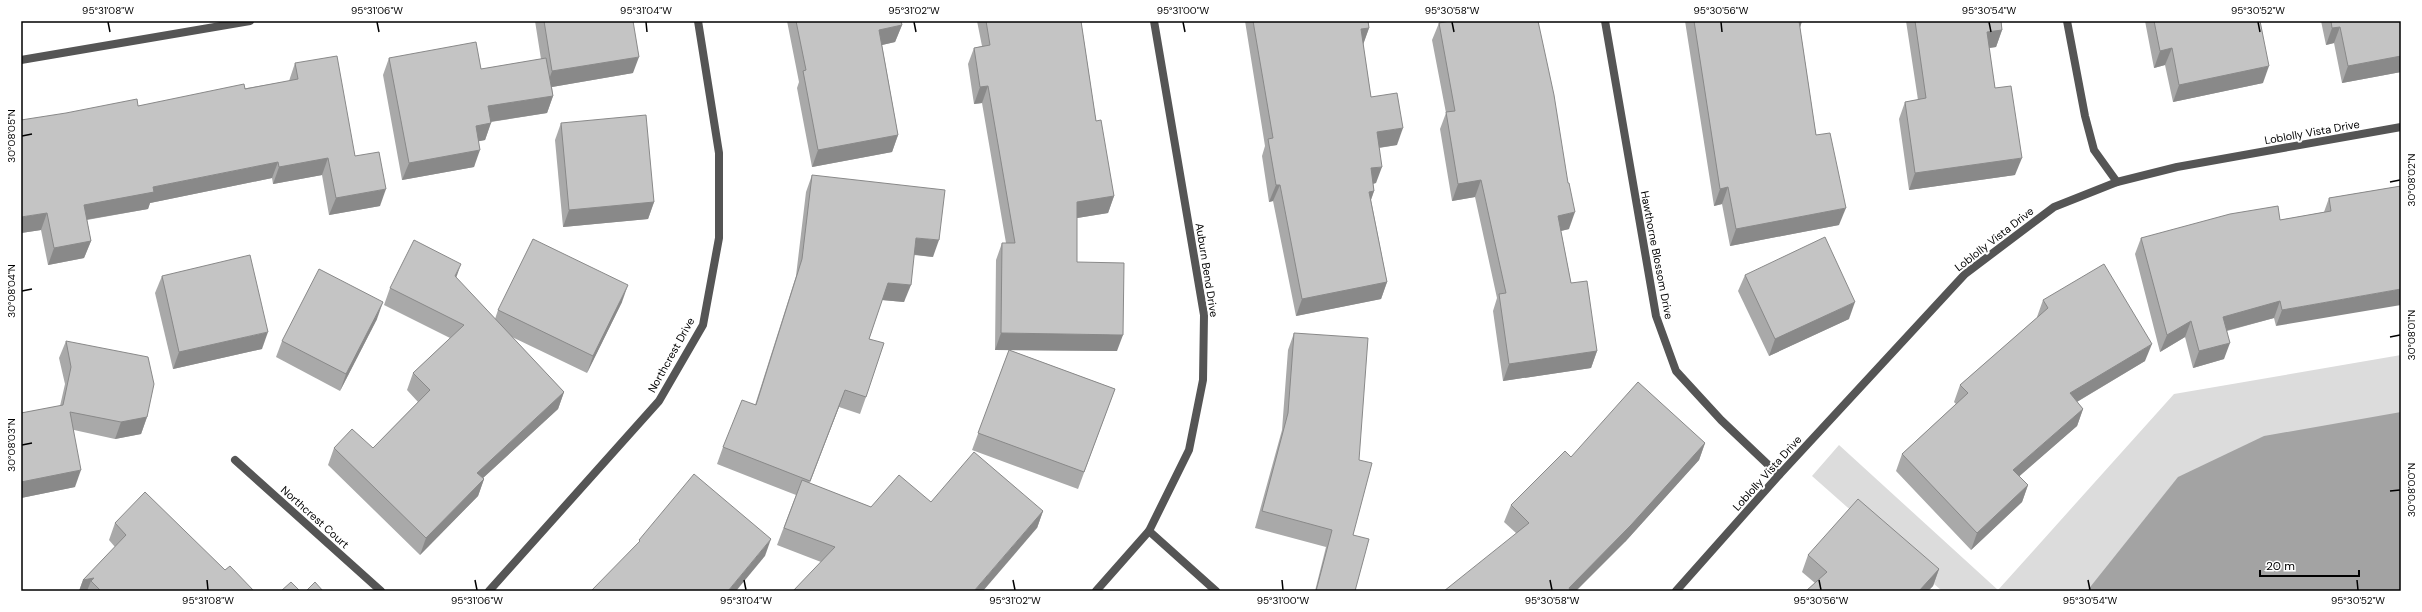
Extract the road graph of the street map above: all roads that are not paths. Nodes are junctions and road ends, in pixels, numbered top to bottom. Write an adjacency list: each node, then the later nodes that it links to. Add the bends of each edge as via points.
1 (250, 21): 6 (street)
2 (698, 21): 13 (street, Northcrest Drive, via 719,153 718,238 703,326 659,400)
3 (1154, 21): 11 (street, Auburn Bend Drive, via 1204,315 1203,380 1189,450)
4 (1605, 21): 10 (street, Hawthorne Blossom Drive, via 1656,316 1676,372 1721,420)
5 (2067, 21): 8 (street, via 2094,150)
6 (21, 60)
7 (2401, 127): 8 (street, Loblolly Vista Drive, via 2177,167)
8 (2117, 182): 10 (street, Loblolly Vista Drive, via 2054,207 1965,274)
9 (235, 460): 12 (street, Northcrest Court)
10 (1779, 475): 16 (street, Loblolly Vista Drive)
11 (1149, 531): 14 (street, Auburn Bend Drive); 15 (street)
12 (380, 591)
13 (489, 591)
14 (1096, 591)
15 (1216, 591)
16 (1676, 591)

